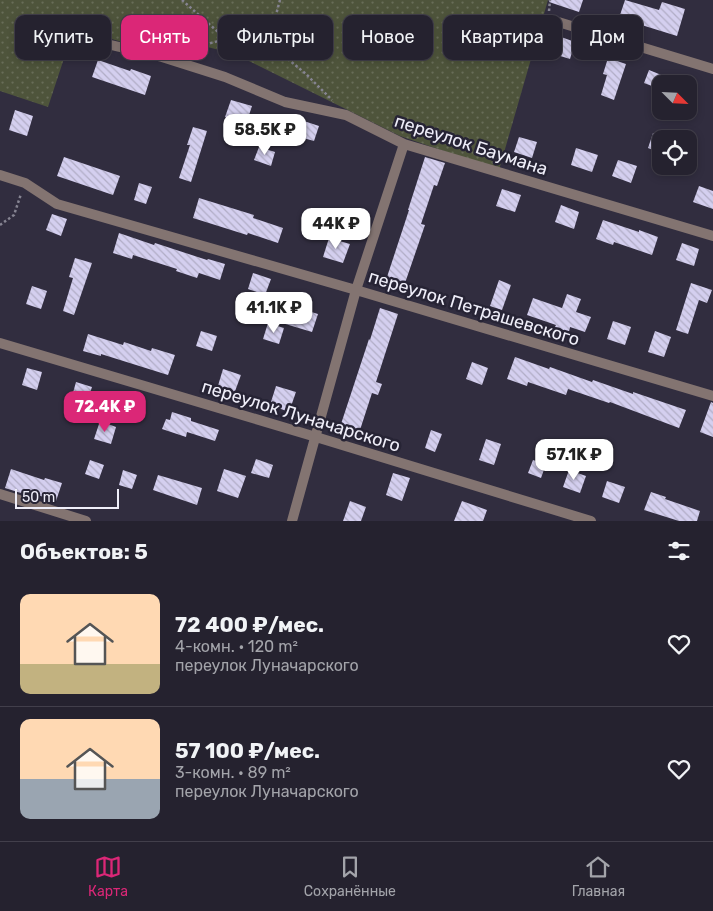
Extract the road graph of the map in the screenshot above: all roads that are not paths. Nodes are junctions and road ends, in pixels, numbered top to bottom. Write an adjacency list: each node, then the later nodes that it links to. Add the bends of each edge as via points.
1 (562, 23): 3 (street)
2 (111, 45): 4 (street, переулок Баумана, via 162,57 285,102 346,115)
3 (713, 69)
4 (404, 144): 6 (street, переулок Баумана); 7 (street)
5 (0, 175): 7 (street, переулок Петрашевского, via 25,183 57,204)
6 (713, 236)
7 (356, 290): 9 (street, переулок Петрашевского); 10 (street)
8 (0, 343): 10 (street, переулок Луначарского)
9 (713, 396)
10 (316, 437): 13 (street); 14 (street, переулок Луначарского)
11 (0, 494): 12 (street)
12 (86, 521)
13 (292, 521)
14 (592, 521)

